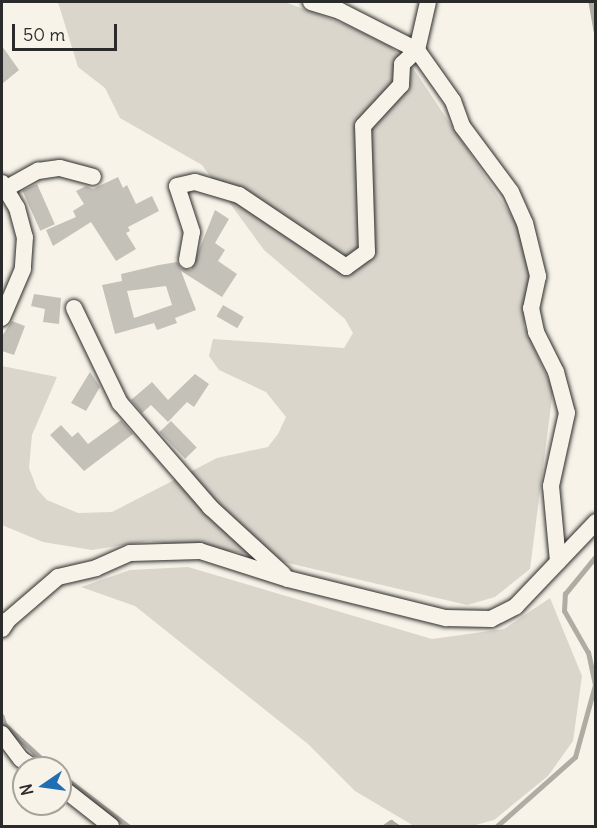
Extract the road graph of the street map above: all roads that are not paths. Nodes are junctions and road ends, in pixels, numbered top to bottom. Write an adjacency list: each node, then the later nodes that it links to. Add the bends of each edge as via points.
1 (311, 2): 3 (street, via 339,11)
2 (428, 2): 3 (street)
3 (417, 50): 6 (street, via 402,64 401,85 363,126 367,252 346,267 239,195 195,182 177,186 192,232); 10 (street, via 453,101 462,126 511,192 525,223 538,276 531,308 536,332 556,372 567,413 551,486)
4 (93, 177): 5 (street, via 60,168 38,171)
5 (3, 186): 8 (street, via 17,208 25,237 23,269)
6 (187, 260)
7 (74, 308): 11 (street, via 120,404 210,507)
8 (2, 318)
9 (596, 522): 10 (street)
10 (558, 562): 11 (street, via 516,606 491,619 477,621 446,618)
11 (288, 579): 12 (street, via 200,551 129,553 96,568 58,578)
12 (2, 629)
13 (2, 734): 14 (street)
14 (19, 756)
15 (72, 795): 16 (street)
16 (111, 826)

